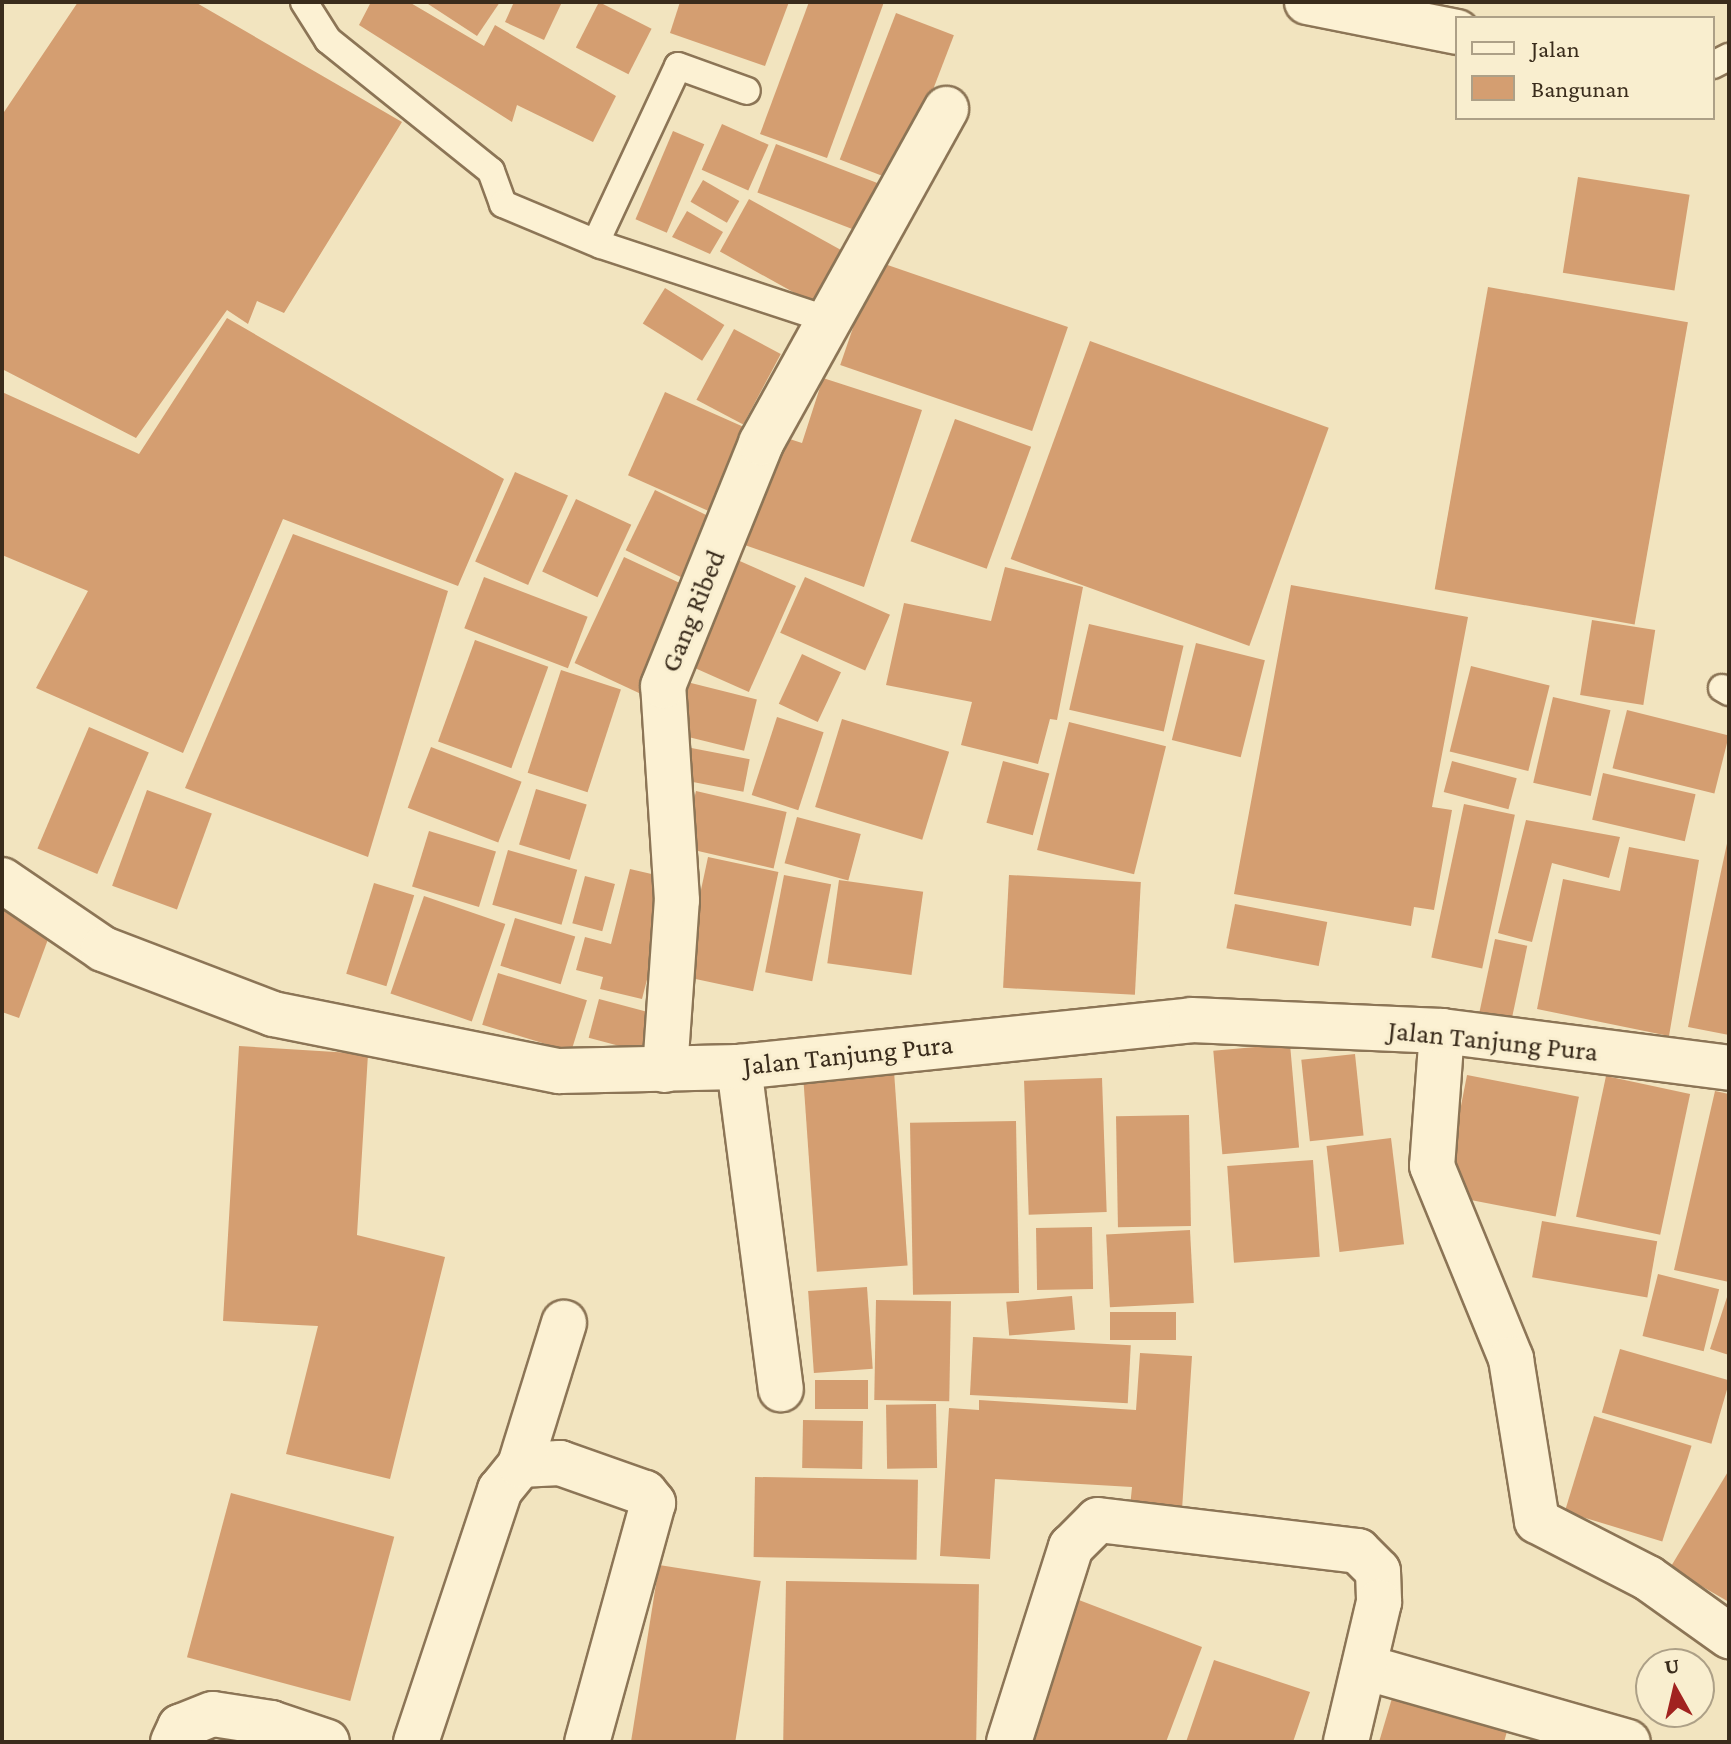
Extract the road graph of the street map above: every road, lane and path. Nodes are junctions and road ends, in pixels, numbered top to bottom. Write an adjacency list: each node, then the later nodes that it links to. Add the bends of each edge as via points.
1 (304, 2): 6 (lane, via 328,40 491,171 503,204)
2 (1307, 2): 3 (street)
3 (1455, 32)
4 (747, 91): 6 (lane, via 678,66 667,78)
5 (946, 109): 7 (street, Gang Ribed)
6 (596, 242): 7 (lane)
7 (829, 320): 12 (street, Gang Ribed, via 761,443 663,686 677,900)
8 (2, 880): 12 (street, Jalan Tanjung Pura, via 103,949 273,1014 559,1071)
9 (1442, 1031): 10 (street, Jalan Tanjung Pura, via 1191,1020); 11 (street, Jalan Tanjung Pura); 16 (street, via 1432,1166 1511,1359 1537,1521 1648,1578)
10 (739, 1067): 12 (street, Jalan Tanjung Pura); 14 (street)
11 (1729, 1068)
12 (665, 1070)
13 (564, 1323): 15 (street)
14 (781, 1389)
15 (520, 1465): 20 (street, via 500,1490); 21 (street, via 560,1463 645,1493 653,1503)
16 (1729, 1636)
17 (1368, 1668): 22 (street, via 1378,1571 1358,1551 1098,1520 1071,1547); 23 (street); 24 (street)
18 (173, 1742): 19 (street, via 180,1727 213,1714 271,1723)
19 (327, 1742)
20 (416, 1742)
21 (587, 1742)
22 (1009, 1742)
23 (1346, 1742)
24 (1628, 1742)

